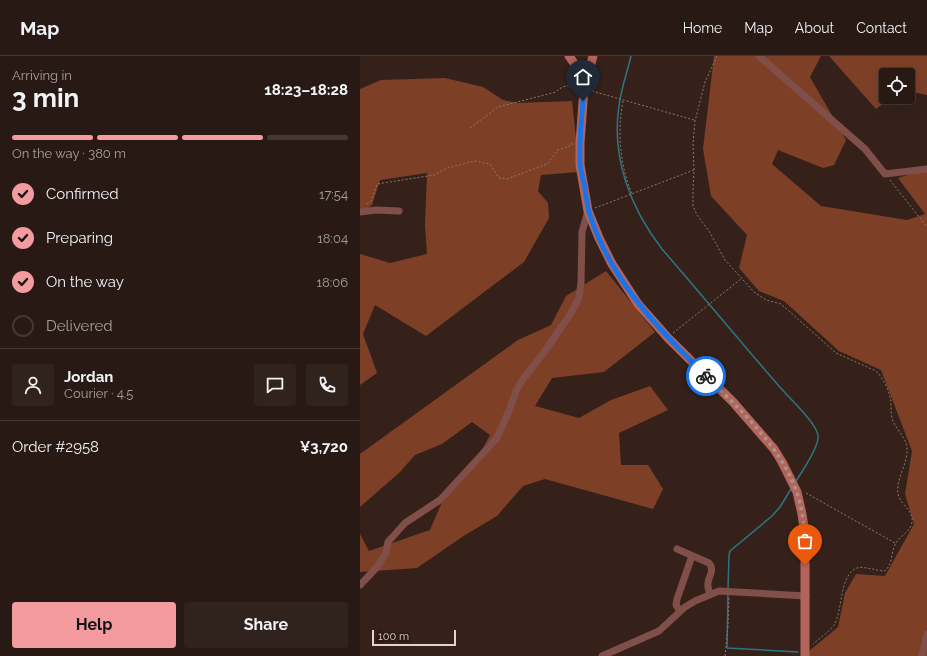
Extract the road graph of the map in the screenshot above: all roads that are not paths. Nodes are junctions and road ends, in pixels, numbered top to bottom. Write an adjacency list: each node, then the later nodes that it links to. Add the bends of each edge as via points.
1 (569, 56): 4 (street, via 576,66)
2 (593, 56): 4 (street)
3 (759, 56): 5 (street, via 865,149 885,174)
4 (588, 72): 7 (street, via 580,136 580,165)
5 (927, 169)
6 (399, 211): 8 (street)
7 (588, 211): 11 (street, via 582,232 579,298 517,389 496,438 440,500 405,523 388,542 378,566); 13 (street, via 599,238 638,304 668,338 733,402 774,448 782,462 795,489 802,514 805,534)
8 (360, 212)
9 (677, 549): 10 (street)
10 (692, 556): 12 (street, via 711,565 708,586); 14 (street, via 677,599 676,605)
11 (360, 585)
12 (710, 594): 13 (street, via 729,591); 14 (street, via 695,600)
13 (806, 596): 16 (street)
14 (680, 611): 17 (street, via 659,631)
15 (927, 634): 18 (street)
16 (805, 653)
17 (602, 656)
18 (922, 656)

